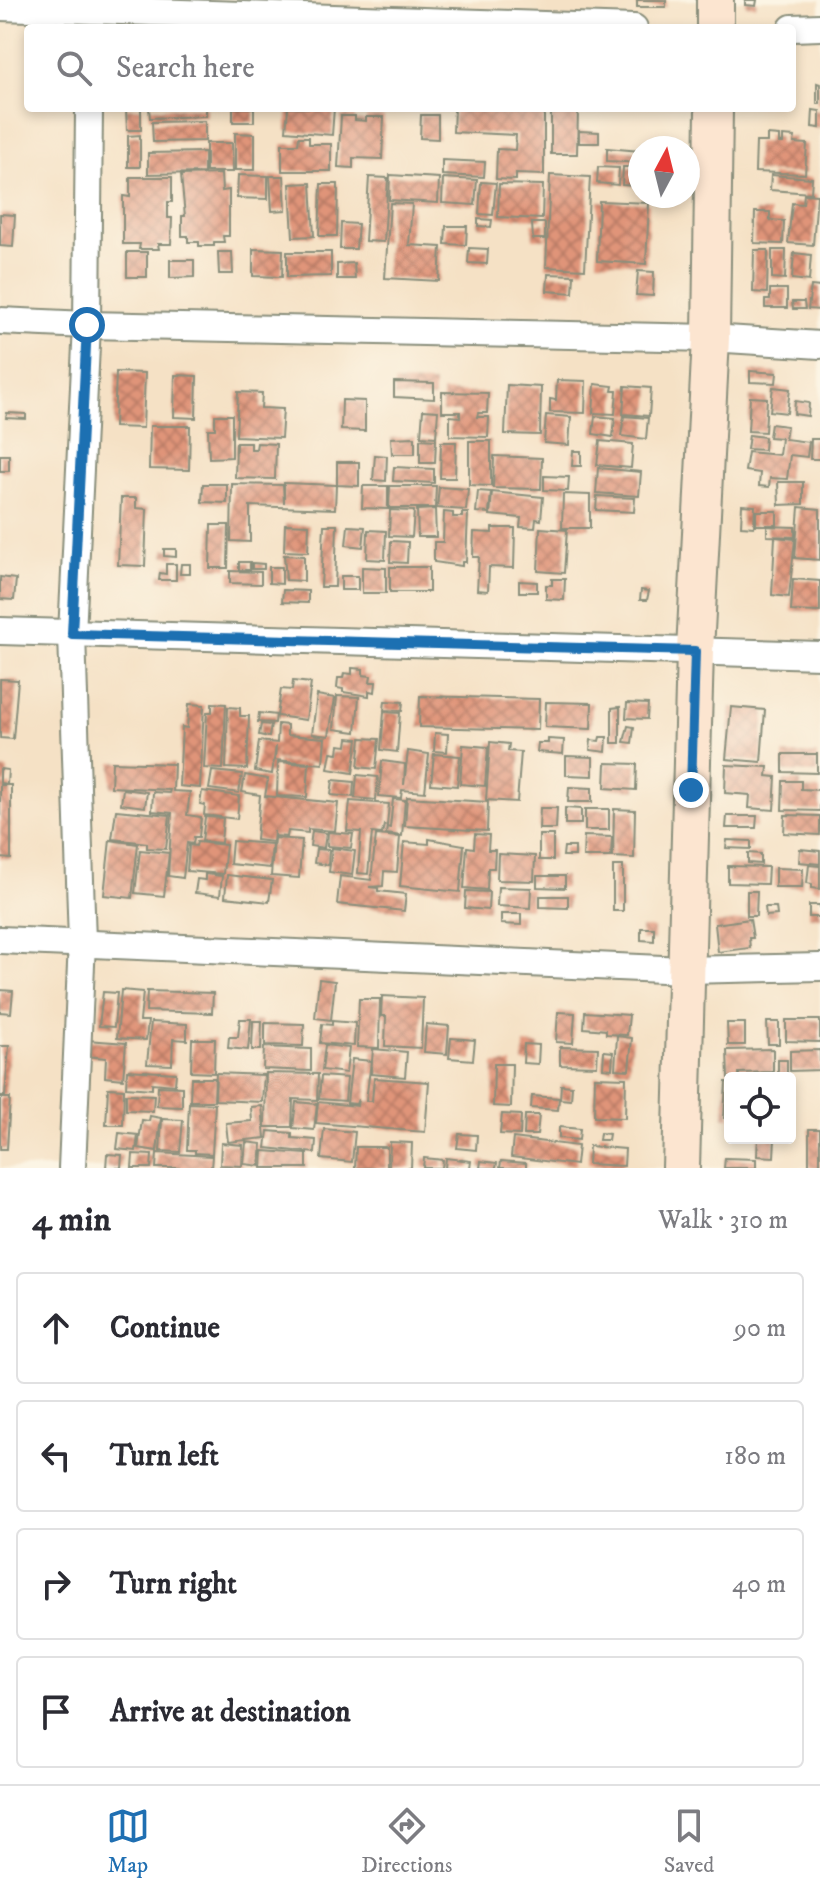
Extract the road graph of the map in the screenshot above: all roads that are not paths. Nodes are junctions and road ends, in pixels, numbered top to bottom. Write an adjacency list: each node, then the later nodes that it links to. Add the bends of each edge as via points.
1 (715, 0): 5 (main road)
2 (0, 7): 3 (street)
3 (90, 13): 4 (street)
4 (489, 24)
5 (715, 24)
6 (820, 27): 7 (street)
7 (796, 28)
8 (89, 112): 11 (street)
9 (714, 112): 12 (main road)
10 (0, 321): 11 (street)
11 (87, 325): 12 (street); 15 (street)
12 (711, 338): 13 (street); 16 (main road)
13 (820, 345)
14 (0, 631): 15 (street)
15 (72, 634): 16 (street); 19 (street)
16 (695, 651): 17 (street); 21 (main road)
17 (820, 655)
18 (0, 940): 19 (street)
19 (82, 942): 21 (street); 22 (street)
20 (820, 967): 21 (street)
21 (685, 970): 23 (main road)
22 (72, 1168)
23 (681, 1168)

